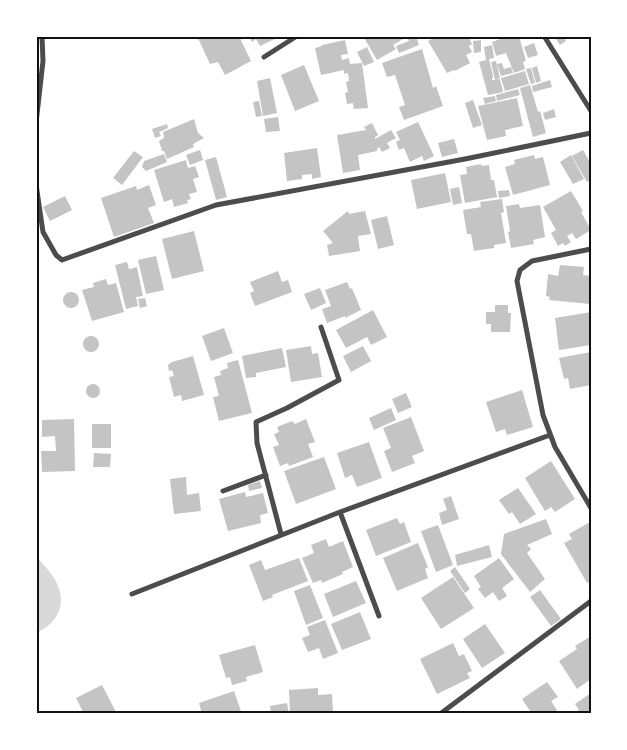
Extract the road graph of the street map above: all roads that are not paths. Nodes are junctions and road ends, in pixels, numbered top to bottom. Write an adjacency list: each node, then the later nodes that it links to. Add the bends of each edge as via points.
1 (42, 36): 6 (street, via 43,62)
2 (297, 36): 4 (street)
3 (544, 36): 5 (street)
4 (264, 58)
5 (591, 111)
6 (36, 123)
7 (591, 133): 8 (street, via 216,206 62,260 43,232)
8 (36, 184)
9 (591, 250): 11 (street, via 532,261 518,274)
10 (321, 327): 12 (street, via 339,380 256,422 257,443)
11 (550, 435): 14 (street); 15 (street)
12 (266, 474): 13 (street); 16 (street)
13 (222, 492)
14 (591, 508)
15 (340, 512): 16 (street); 19 (street)
16 (281, 534): 17 (street)
17 (132, 594)
18 (591, 601): 20 (street)
19 (379, 616)
20 (440, 714)

